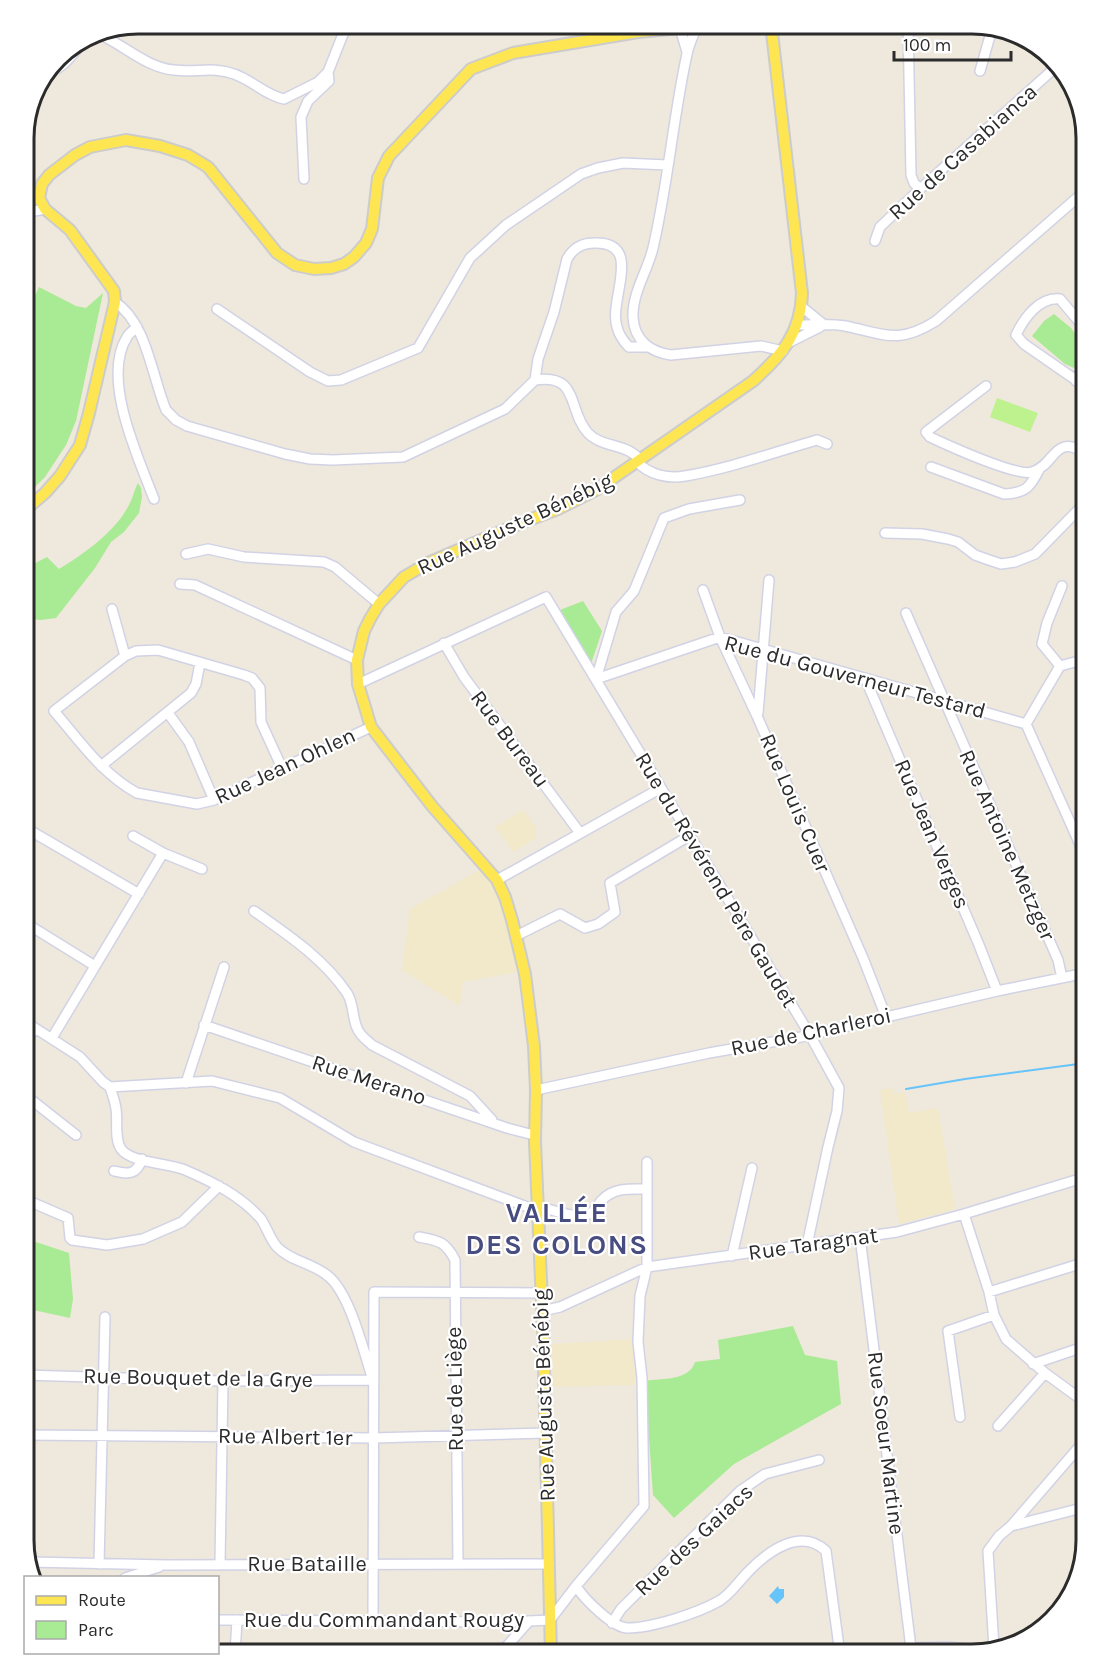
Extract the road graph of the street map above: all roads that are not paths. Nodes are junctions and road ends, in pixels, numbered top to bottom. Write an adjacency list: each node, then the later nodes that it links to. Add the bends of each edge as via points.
1 (343, 34): 11 (street)
2 (623, 35): 17 (main road, via 513,53 471,69 389,156 378,178 372,230 366,243 354,257 331,268 295,265 277,253 208,166 171,148 113,141 82,151 44,181)
3 (687, 35): 9 (street)
4 (691, 35): 9 (street)
5 (772, 35): 23 (main road, Rue Auguste Bénébig)
6 (908, 35): 15 (street, via 911,175)
7 (990, 37): 10 (street)
8 (109, 39): 11 (street, via 156,65 174,70 232,73 284,99 318,82)
9 (687, 52): 13 (street)
10 (980, 71)
11 (328, 72): 14 (street, via 329,81 308,100 301,117)
12 (1051, 72): 15 (street, Rue de Casabianca)
13 (667, 165): 24 (street, via 623,163 580,174 506,225 470,258 417,348 341,380 328,381 310,372); 30 (street, via 653,249 633,317 636,334)
14 (304, 179)
15 (920, 189): 21 (street, Rue de Casabianca, via 880,227)
16 (35, 196): 17 (street)
17 (39, 198): 19 (main road)
18 (1076, 199): 27 (street, via 923,329 895,336)
19 (45, 208): 20 (street); 22 (main road, via 70,230 114,291)
20 (35, 210)
21 (875, 241)
22 (115, 302): 28 (street); 43 (main road, via 80,445 60,476)
23 (802, 307): 26 (main road, Rue Auguste Bénébig); 27 (street)
24 (218, 309)
25 (1076, 318): 34 (street, via 1060,299 1055,299 1039,305 1027,316 1016,335)
26 (798, 325): 27 (street); 31 (main road, Rue Auguste Bénébig)
27 (825, 325): 31 (street)
28 (137, 327): 33 (street, via 166,410 176,420 219,436 310,459 403,457 505,409); 41 (street, via 127,336 119,358 118,392)
29 (755, 346): 30 (street, via 670,355); 31 (street); 32 (street, via 768,350)
30 (647, 347): 33 (street, via 629,347 616,327 622,265 617,250 607,243 582,245 567,259)
31 (785, 347): 32 (main road, Rue Auguste Bénébig)
32 (771, 365): 38 (main road, Rue Auguste Bénébig)
33 (535, 380): 38 (street, via 552,379 563,384 589,434 630,451)
34 (1076, 381)
35 (986, 386): 40 (street, via 926,432 1015,471 1030,473)
36 (827, 444): 38 (street, via 817,440 685,477 656,474)
37 (1076, 448): 40 (street, via 1060,447)
38 (639, 461): 51 (main road, Rue Auguste Bénébig, via 597,490 566,505 428,563 404,578)
39 (931, 467): 40 (street, via 1004,494 1017,494 1029,488)
40 (1040, 468)
41 (154, 499)
42 (740, 500): 63 (street, via 664,518 634,591 616,612)
43 (35, 502)
44 (1076, 512): 45 (street, via 1035,554 1001,564 948,539)
45 (885, 532)
46 (186, 554): 51 (street, via 208,549 324,562)
47 (769, 580): 56 (street)
48 (180, 584): 58 (street, via 195,585)
49 (1062, 586): 61 (street, via 1042,644)
50 (703, 591): 54 (street, Rue Louis Cuer)
51 (379, 604): 58 (main road, Rue Auguste Bénébig, via 364,631)
52 (112, 609): 57 (street)
53 (906, 613): 65 (street, Rue Antoine Metzger)
54 (720, 637): 56 (street, Rue du Gouverneur Testard); 63 (street, Rue du Gouverneur Testard); 67 (street, Rue Louis Cuer)
55 (444, 643): 63 (street, Rue du Révérend Père Gaudet, via 546,597); 64 (street); 75 (street, Rue Bureau, via 464,677)
56 (764, 648): 62 (street, Rue du Gouverneur Testard); 67 (street)
57 (125, 656): 60 (street, via 158,650); 70 (street, Rue Jean Ohlen, via 54,711)
58 (357, 660): 64 (main road, Rue Auguste Bénébig)
59 (1076, 661): 61 (street)
60 (200, 663): 66 (street, via 192,693); 71 (street, via 244,675 257,683 261,722)
61 (1060, 666): 68 (street)
62 (865, 678): 65 (street, Rue du Gouverneur Testard); 90 (street, Rue Jean Verges)
63 (596, 679): 72 (street, Rue du Révérend Père Gaudet)
64 (358, 684): 69 (main road, Rue Auguste Bénébig)
65 (943, 701): 68 (street, Rue du Gouverneur Testard); 89 (street, Rue Antoine Metzger, via 1058,960)
66 (168, 713): 70 (street); 73 (street, via 189,742)
67 (757, 716): 91 (street, Rue Louis Cuer)
68 (1026, 724): 78 (street)
69 (371, 727): 71 (street, Rue Jean Ohlen); 81 (main road, Rue Auguste Bénébig, via 432,806)
70 (100, 766): 73 (street, Rue Jean Ohlen, via 137,793 197,804)
71 (282, 768): 73 (street, Rue Jean Ohlen)
72 (661, 788): 75 (street); 77 (street, Rue du Révérend Père Gaudet)
73 (214, 800)
74 (35, 833): 82 (street)
75 (580, 833): 81 (street)
76 (133, 836): 79 (street)
77 (690, 836): 85 (street, via 610,883 615,912 598,924 585,928 560,914); 94 (street, Rue du Révérend Père Gaudet)
78 (1076, 836)
79 (163, 853): 80 (street); 82 (street)
80 (202, 869)
81 (497, 880): 85 (main road, Rue Auguste Bénébig)
82 (139, 894): 86 (street)
83 (254, 911): 100 (street, via 331,971 349,996 357,1028 372,1045 470,1096)
84 (34, 928): 86 (street)
85 (516, 936): 98 (main road, Rue Auguste Bénébig, via 530,1011)
86 (95, 966): 95 (street)
87 (224, 967): 92 (street)
88 (1076, 975): 89 (street, Rue de Charleroi)
89 (1062, 978): 90 (street, Rue de Charleroi)
90 (997, 991): 91 (street, Rue de Charleroi)
91 (886, 1017): 94 (street, Rue de Charleroi)
92 (204, 1025): 96 (street); 100 (street, Rue Merano)
93 (35, 1028): 95 (street)
94 (810, 1035): 98 (street, Rue de Charleroi); 115 (street, Rue du Révérend Père Gaudet, via 839,1088)
95 (52, 1038): 97 (street, via 80,1056)
96 (186, 1083): 97 (street); 111 (street, via 212,1081 280,1098 354,1142)
97 (110, 1087): 103 (street, via 120,1149)
98 (536, 1090): 101 (main road, Rue Auguste Bénébig)
99 (34, 1102): 102 (street)
100 (494, 1122): 101 (street, Rue Merano)
101 (535, 1134): 111 (main road, Rue Auguste Bénébig)
102 (76, 1135)
103 (142, 1159): 106 (street, via 135,1171); 108 (street, via 182,1168)
104 (647, 1162): 109 (street)
105 (753, 1168): 116 (street)
106 (114, 1171)
107 (1076, 1180): 112 (street, Rue Taragnat)
108 (219, 1186): 110 (street, via 182,1222 143,1239 107,1245 72,1240 68,1218); 130 (street, via 248,1206 276,1246 331,1278 351,1316)
109 (647, 1189): 111 (street, via 614,1191 586,1215); 118 (street)
110 (34, 1203)
111 (538, 1209): 121 (main road, Rue Auguste Bénébig)
112 (964, 1214): 114 (street, Rue Taragnat, via 897,1232); 119 (street)
113 (419, 1237): 120 (street, Rue de Liège, via 441,1241 450,1251 454,1260)
114 (860, 1237): 115 (street, Rue Taragnat); 165 (street, Rue Soeur Martine)
115 (807, 1245): 116 (street, Rue Taragnat)
116 (732, 1256): 118 (street, Rue Taragnat)
117 (1076, 1265): 119 (street)
118 (647, 1267): 122 (street, Rue Taragnat, via 560,1307); 153 (street, via 640,1296 638,1342 644,1506)
119 (989, 1292): 123 (street)
120 (453, 1293): 121 (street); 130 (street, via 374,1292); 137 (street, Rue de Liège)
121 (542, 1293): 122 (main road, Rue Auguste Bénébig)
122 (542, 1311): 135 (main road, Rue Auguste Bénébig)
123 (994, 1315): 126 (street, via 1006,1339); 133 (street, via 948,1331)
124 (105, 1317): 129 (street)
125 (1076, 1349): 126 (street)
126 (1033, 1364): 127 (street)
127 (1045, 1373): 132 (street); 134 (street)
128 (34, 1375): 129 (street, Rue Bouquet de la Grye)
129 (103, 1377): 131 (street, Rue Bouquet de la Grye); 138 (street)
130 (373, 1380): 131 (street, Rue Bouquet de la Grye); 140 (street)
131 (223, 1381): 139 (street)
132 (1076, 1396)
133 (960, 1417)
134 (998, 1426)
135 (546, 1433): 137 (street, Rue Albert 1er); 150 (main road, Rue Auguste Bénébig)
136 (34, 1435): 138 (street, Rue Albert 1er)
137 (456, 1435): 140 (street, Rue Albert 1er); 149 (street, Rue de Liège)
138 (101, 1436): 139 (street, Rue Albert 1er); 146 (street)
139 (222, 1436): 140 (street, Rue Albert 1er); 147 (street)
140 (374, 1438): 148 (street)
141 (1076, 1451): 144 (street)
142 (819, 1460): 159 (street, Rue des Gaiacs, via 765,1474 740,1491 621,1609)
143 (1076, 1510): 144 (street)
144 (1011, 1526): 160 (street, via 988,1551)
145 (37, 1562): 146 (street, Rue Bataille)
146 (99, 1564): 151 (street, Rue Bataille)
147 (220, 1564): 148 (street, Rue Bataille); 151 (street, Rue Bataille)
148 (373, 1564): 149 (street, Rue Bataille); 157 (street)
149 (458, 1564): 150 (street, Rue Bataille)
150 (549, 1564): 156 (main road, Rue Auguste Bénébig)
151 (167, 1565): 152 (street)
152 (131, 1576)
153 (576, 1586): 156 (street); 159 (street)
154 (219, 1620): 155 (street, Rue du Commandant Rougy)
155 (237, 1620): 157 (street, Rue du Commandant Rougy); 161 (street)
156 (550, 1620): 158 (street, Rue du Commandant Rougy); 163 (main road, Rue Auguste Bénébig)
157 (373, 1621): 158 (street, Rue du Commandant Rougy)
158 (529, 1621): 162 (street)
159 (612, 1623): 164 (street, via 627,1628 674,1620 721,1600 751,1568 784,1544 804,1540 818,1543 826,1551)
160 (994, 1641)
161 (236, 1643)
162 (509, 1643)
163 (551, 1643)
164 (839, 1644)
165 (910, 1644)

